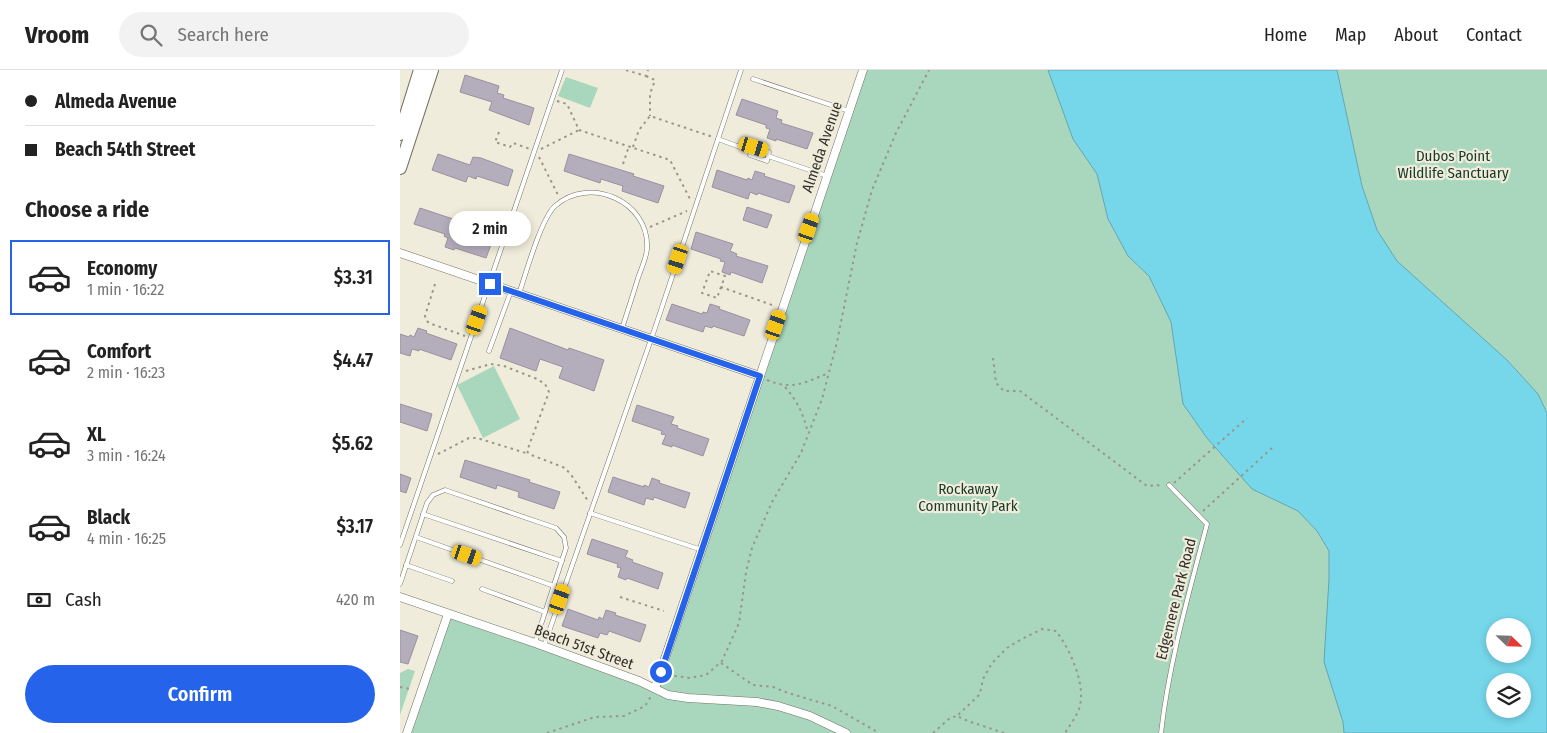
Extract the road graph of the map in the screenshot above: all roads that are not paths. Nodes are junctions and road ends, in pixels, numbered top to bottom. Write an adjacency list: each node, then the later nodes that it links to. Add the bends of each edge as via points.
1 (420, 70): 8 (main road)
2 (432, 70): 12 (main road)
3 (562, 70): 15 (lane)
4 (741, 70): 9 (lane)
5 (863, 70): 7 (street, Almeda Avenue)
6 (753, 79): 7 (lane)
7 (849, 111): 13 (street, Almeda Avenue)
8 (400, 134)
9 (718, 139): 10 (lane); 18 (lane)
10 (751, 151): 11 (lane, via 754,147 769,152); 11 (lane, via 751,156 765,161)
11 (768, 156): 13 (lane)
12 (400, 168)
13 (827, 176): 20 (street, Almeda Avenue)
14 (400, 253): 15 (street)
15 (490, 284): 16 (street); 25 (lane)
16 (515, 292): 17 (street); 17 (lane, via 546,216 555,206 578,193 593,192 617,199 638,214 647,248); 19 (lane)
17 (622, 329): 18 (street)
18 (651, 339): 20 (street); 22 (lane)
19 (489, 351)
20 (760, 376): 26 (street, Almeda Avenue)
21 (1170, 486): 41 (lane, Edgemere Park Road, via 1207,524 1171,663)
22 (590, 513): 26 (lane); 37 (lane)
23 (423, 514): 24 (lane); 27 (lane); 27 (lane, via 433,495 446,490 556,528 564,537 566,548)
24 (416, 537): 28 (lane); 31 (lane)
25 (400, 545)
26 (702, 550): 38 (street, Almeda Avenue)
27 (562, 561): 31 (lane)
28 (406, 565): 29 (lane); 30 (lane)
29 (452, 581)
30 (400, 584)
31 (554, 586): 34 (lane)
32 (482, 589): 34 (lane)
33 (400, 597): 35 (street, Beach 51st Street)
34 (545, 612): 36 (lane)
35 (448, 614): 36 (street, Beach 51st Street); 39 (street)
36 (535, 643): 37 (street, Beach 51st Street)
37 (544, 646): 38 (street, Beach 51st Street)
38 (655, 688): 40 (street, Beach 51st Street, via 672,696 778,706 810,716)
39 (407, 733)
40 (846, 733)
41 (1161, 733)

